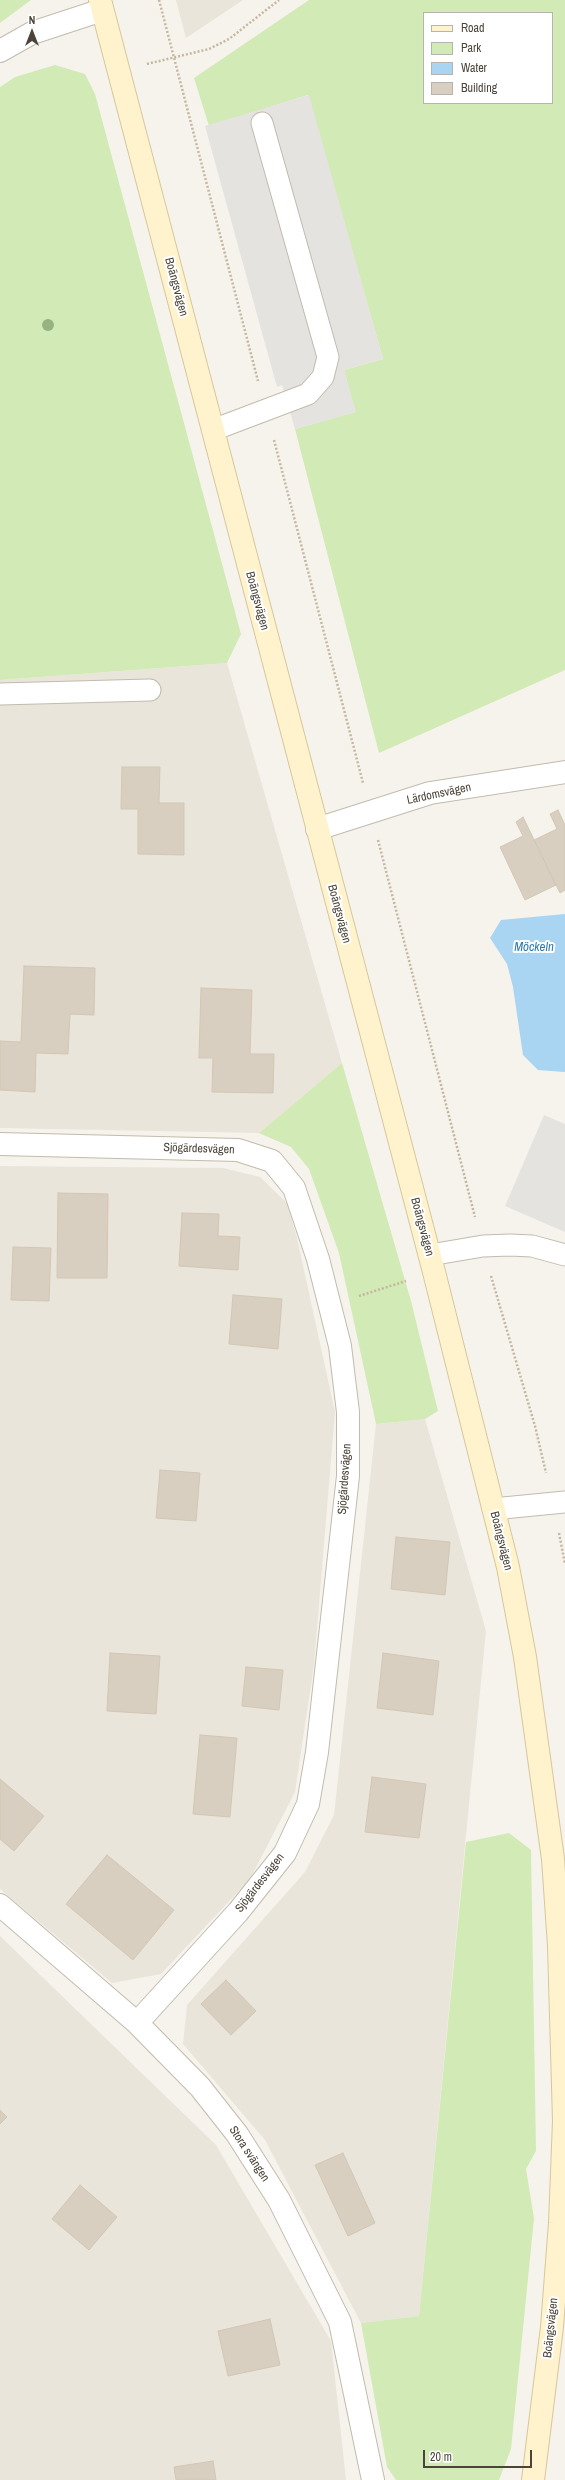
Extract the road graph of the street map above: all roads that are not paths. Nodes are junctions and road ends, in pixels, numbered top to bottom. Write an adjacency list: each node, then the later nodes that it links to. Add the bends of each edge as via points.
1 (101, 5): 2 (street, via 32,33); 4 (street, Boängsvägen)
2 (0, 51)
3 (262, 123): 4 (lane, via 328,357 323,377 308,394)
4 (213, 430): 8 (street, Boängsvägen)
5 (150, 690): 6 (lane)
6 (0, 694)
7 (565, 772): 8 (street, Lärdomsvägen, via 430,793)
8 (317, 829): 11 (street, Boängsvägen)
9 (0, 1144): 15 (street, Sjögärdesvägen, via 238,1150 272,1161 294,1188 318,1258 340,1346 348,1412 348,1476 317,1752 308,1804 285,1853 238,1912)
10 (565, 1255): 11 (lane, via 532,1246 483,1246)
11 (432, 1264): 13 (street, Boängsvägen)
12 (565, 1502): 13 (lane)
13 (493, 1509): 16 (street, Boängsvägen, via 508,1567 525,1658 553,1859 559,1946 564,2120)
14 (0, 1905): 15 (street, Stora svängen)
15 (137, 2023): 17 (street, Stora svängen, via 200,2087 237,2134 279,2200 315,2269 340,2322)
16 (563, 2187): 18 (street, Boängsvägen, via 552,2327)
17 (373, 2480)
18 (533, 2480)

